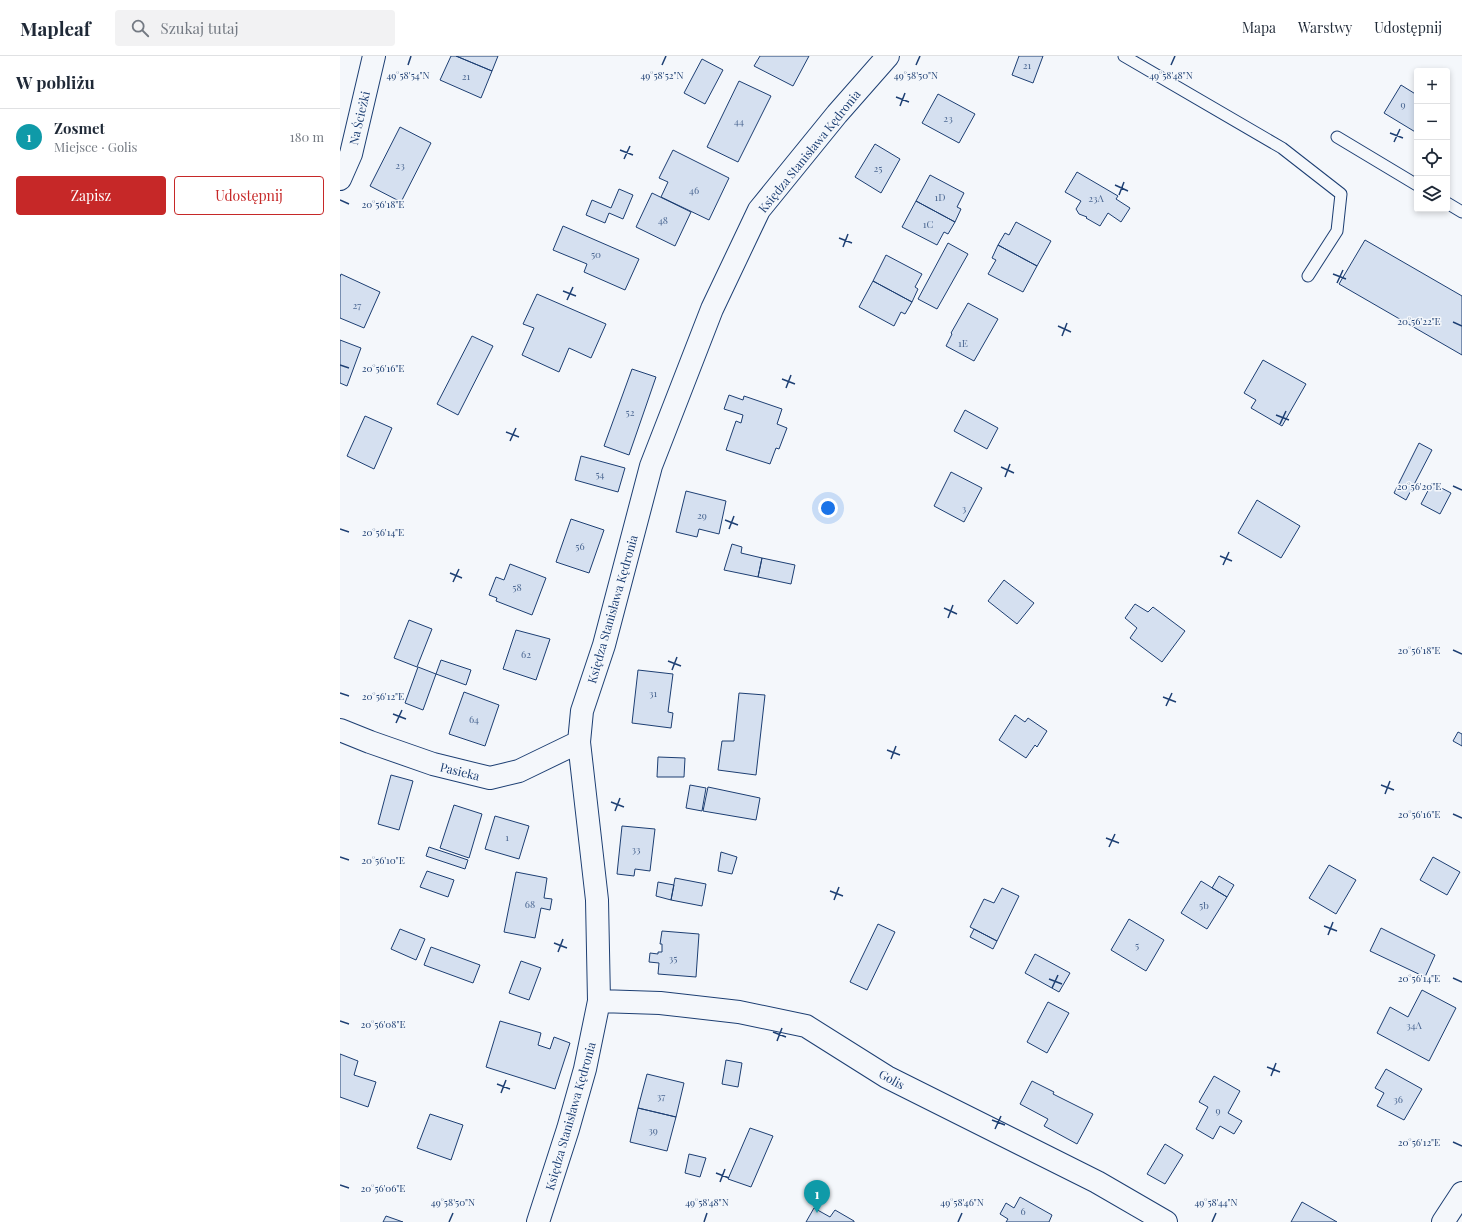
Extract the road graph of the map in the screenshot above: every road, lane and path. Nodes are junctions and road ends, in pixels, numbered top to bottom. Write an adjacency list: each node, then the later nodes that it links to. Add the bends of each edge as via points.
1 (374, 56): 5 (street, Na Ścieżki, via 351,154)
2 (888, 56): 11 (street, Księdza Stanisława Kędronia, via 759,210 712,309 651,466 604,645 582,711)
3 (1124, 56): 9 (lane, via 1282,148 1341,194 1337,231)
4 (1337, 137): 6 (lane)
5 (340, 179)
6 (1414, 183)
7 (1450, 205): 8 (lane)
8 (1462, 212)
9 (1308, 276)
10 (340, 730): 11 (street, Pasieka, via 433,764 490,778 519,771)
11 (579, 742): 12 (street, Księdza Stanisława Kędronia, via 597,900)
12 (599, 1001): 14 (street, Księdza Stanisława Kędronia, via 585,1069); 15 (street, Golis, via 660,1003 739,1012 806,1026 887,1077 1097,1182)
13 (1462, 1193): 16 (street)
14 (538, 1222)
15 (1166, 1222)
16 (1444, 1222)

